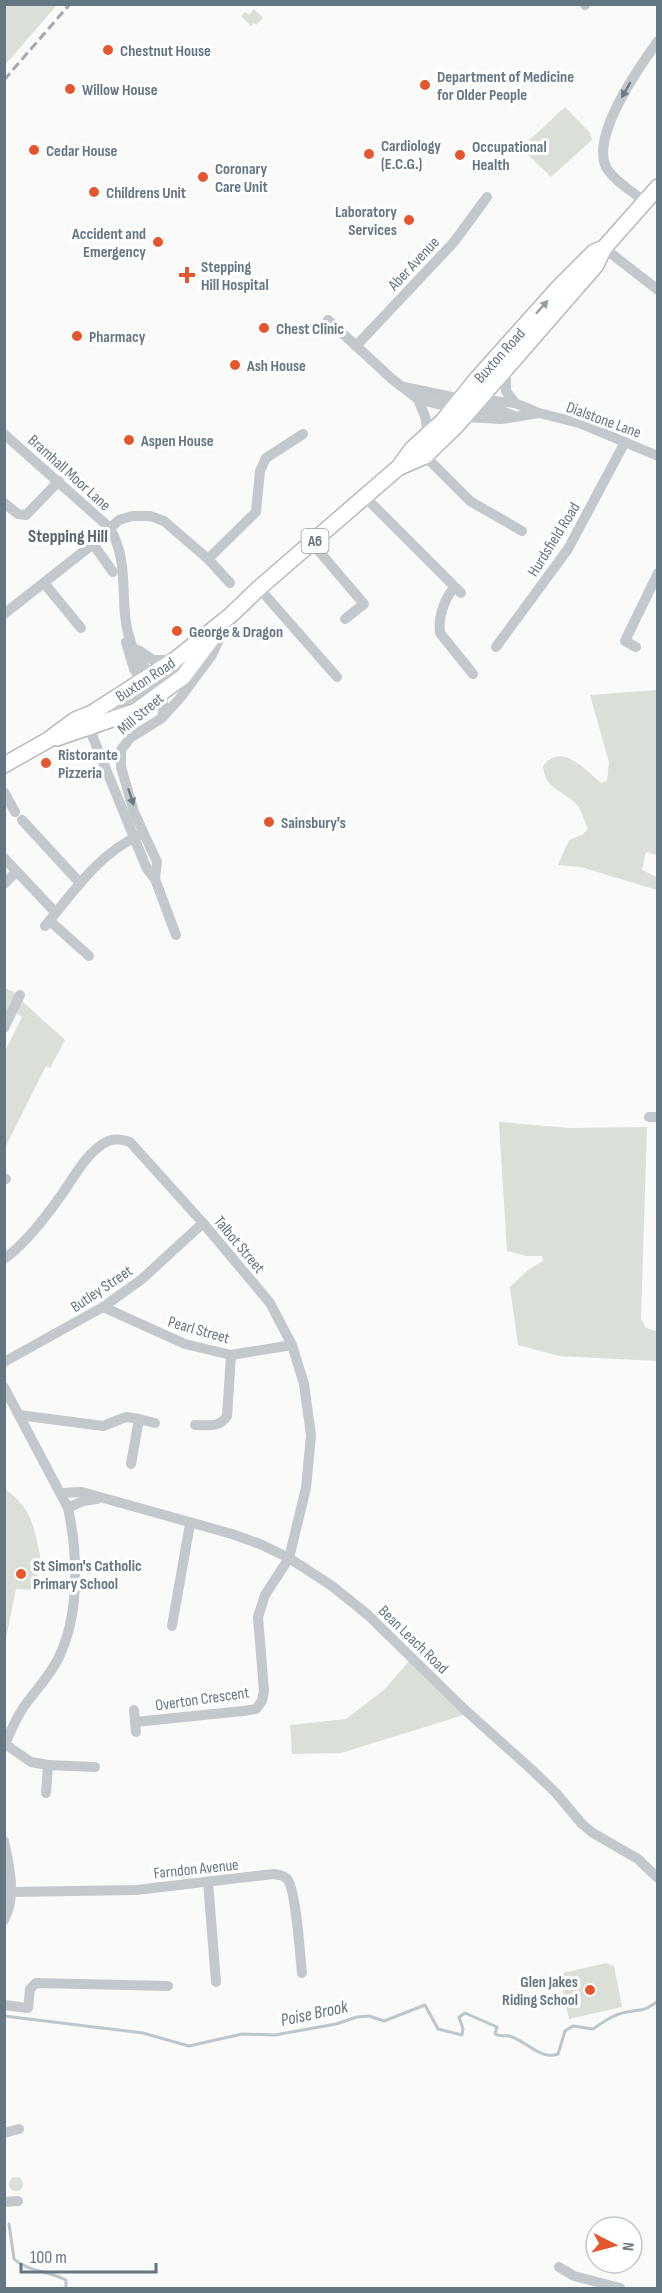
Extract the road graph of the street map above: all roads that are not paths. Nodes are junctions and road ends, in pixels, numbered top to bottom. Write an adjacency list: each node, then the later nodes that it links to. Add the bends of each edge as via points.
1 (657, 41): 4 (street, one-way to 4, via 618,104 604,146 603,159 608,170)
2 (657, 187): 4 (highway, Buxton Road / A6)
3 (487, 197): 8 (street, Aber Avenue, via 454,242)
4 (644, 201): 5 (highway, Buxton Road / A6)
5 (604, 248): 6 (street); 9 (highway, Buxton Road / A6, via 596,265); 13 (highway, Buxton Road / A6, one-way to 5, via 559,288 594,252)
6 (657, 290)
7 (328, 320): 8 (street)
8 (356, 345): 10 (street)
9 (506, 369): 12 (street, via 506,391); 13 (highway, Buxton Road / A6)
10 (404, 387): 11 (street); 13 (street)
11 (418, 399): 13 (street); 17 (street)
12 (515, 403): 13 (street, Dialstone Lane); 14 (street, Dialstone Lane)
13 (466, 406): 14 (street, Dialstone Lane, via 514,416); 17 (highway, Buxton Road / A6); 19 (highway, Buxton Road / A6)
14 (539, 413): 18 (street, Dialstone Lane, via 579,423)
15 (4, 434): 22 (street, Bramhall Moor Lane)
16 (303, 434): 29 (street, via 266,458 260,471 256,512)
17 (427, 434): 21 (highway, Buxton Road / A6)
18 (625, 442): 20 (street, Dialstone Lane); 41 (street, Hurdsfield Road, via 568,549)
19 (425, 456): 21 (highway, Buxton Road / A6); 26 (street, via 470,501)
20 (657, 456)
21 (399, 467): 23 (highway, Buxton Road / A6)
22 (59, 481): 24 (street, via 26,515); 25 (street, Bramhall Moor Lane)
23 (365, 497): 27 (highway, Buxton Road / A6); 44 (street, via 458,591 448,594 440,633)
24 (4, 503)
25 (110, 528): 28 (street); 29 (street, Bramhall Moor Lane, via 119,520 150,516 165,521); 37 (street, via 124,567)
26 (522, 531)
27 (312, 543): 34 (highway, Buxton Road / A6); 38 (street, via 364,604)
28 (93, 544): 30 (street); 32 (street)
29 (208, 559): 33 (street, Bramhall Moor Lane)
30 (113, 572)
31 (657, 573): 42 (street, via 625,641)
32 (44, 583): 35 (street); 39 (street)
33 (230, 583)
34 (259, 588): 36 (highway, Buxton Road / A6); 45 (street)
35 (4, 614)
36 (231, 615): 43 (highway, Buxton Road / A6); 46 (highway, Buxton Road / A6, via 183,677); 47 (street, Mill Street, via 212,655)
37 (126, 618): 40 (street); 46 (street, via 125,637 134,669)
38 (345, 619)
39 (81, 628)
40 (131, 644): 43 (street, via 148,659); 46 (street)
41 (496, 647)
42 (636, 647)
43 (176, 659): 46 (highway, Buxton Road / A6)
44 (473, 674)
45 (337, 677)
46 (152, 684): 47 (street, via 165,703); 48 (highway, Buxton Road / A6); 48 (highway, Buxton Road / A6, via 136,711)
47 (162, 718): 51 (street, Mill Street, one-way to 51, via 130,738 120,754)
48 (88, 720): 49 (highway, A6); 51 (street, Mill Street)
49 (4, 765)
50 (4, 792): 54 (street, via 19,816)
51 (139, 836): 54 (street, via 105,857); 57 (street, Mill Street, via 147,869 155,879)
52 (4, 858): 53 (street)
53 (16, 872): 55 (street); 56 (street)
54 (81, 883): 56 (street)
55 (4, 884)
56 (50, 920): 58 (street)
57 (176, 935)
58 (89, 956)
59 (20, 995): 60 (street)
60 (4, 1028)
61 (204, 1223): 62 (street, Talbot Street, via 130,1142 111,1140 93,1153 36,1228); 63 (street, Butley Street, via 142,1279); 64 (street, Talbot Street, via 270,1303)
62 (4, 1259)
63 (103, 1307): 65 (street, Pearl Street, via 185,1344); 66 (street, Butley Street)
64 (292, 1345): 65 (street, Pearl Street); 77 (street, Talbot Street, via 304,1384 311,1435 306,1488)
65 (231, 1355): 71 (street, via 227,1416 216,1425)
66 (4, 1362)
67 (4, 1387): 68 (street)
68 (19, 1415): 69 (street, via 103,1426 126,1417); 73 (street)
69 (139, 1419): 70 (street); 72 (street)
70 (155, 1423)
71 (195, 1425)
72 (131, 1464)
73 (61, 1493): 74 (street, Bean Leach Road, via 82,1492); 75 (street)
74 (103, 1499): 75 (street, Bean Leach Road, via 83,1501); 76 (street, Bean Leach Road)
75 (68, 1508): 80 (street, via 74,1579 64,1644)
76 (190, 1524): 77 (street, Bean Leach Road, via 232,1534); 78 (street)
77 (289, 1558): 79 (street, Overton Crescent, via 260,1606 264,1691 256,1709 136,1727); 85 (street, Bean Leach Road, via 368,1615 556,1793 582,1824 638,1858)
78 (172, 1626)
79 (134, 1710)
80 (5, 1745): 81 (street, via 31,1762)
81 (48, 1765): 82 (street); 83 (street)
82 (95, 1767)
83 (46, 1793)
84 (4, 1840): 87 (street)
85 (657, 1878)
86 (208, 1882): 87 (street, Farndon Avenue, via 136,1890); 89 (street, Farndon Avenue, via 274,1874 289,1880); 90 (street)
87 (11, 1892): 88 (street)
88 (4, 1920)
89 (302, 1973)
90 (216, 1982)
91 (168, 1986): 92 (street, via 36,1983 30,1989 28,2008)
92 (4, 2005)
93 (19, 2129): 94 (street)
94 (4, 2133)
95 (18, 2201): 96 (street)
96 (4, 2202)
97 (559, 2267): 98 (street, via 574,2276)
98 (620, 2289)

